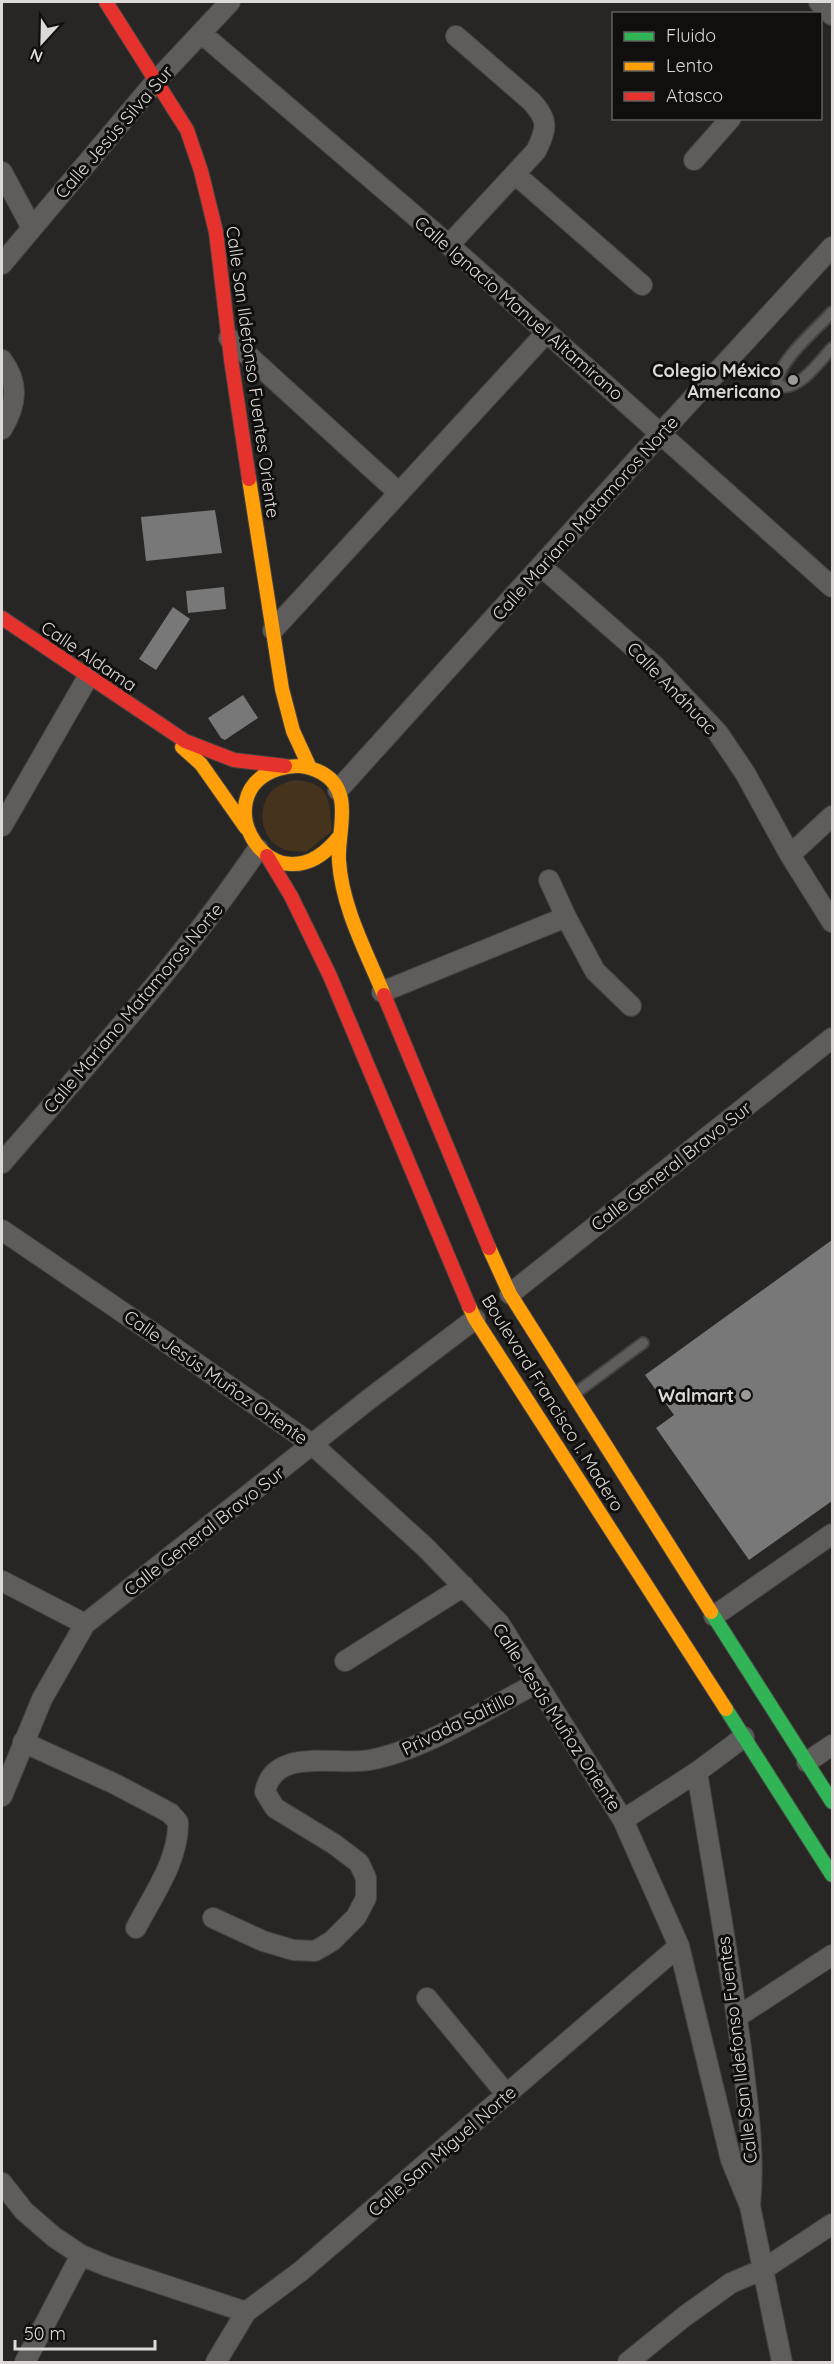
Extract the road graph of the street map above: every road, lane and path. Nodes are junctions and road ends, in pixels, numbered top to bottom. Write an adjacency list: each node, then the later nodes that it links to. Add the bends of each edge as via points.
1 (106, 2): 5 (main road, Calle San Ildefonso Fuentes Oriente)
2 (230, 2): 3 (street, Calle Jesús Silva Sur)
3 (201, 33): 5 (street, Calle Jesús Silva Sur); 11 (street, Calle Ignacio Manuel Altamirano)
4 (456, 36): 9 (street, via 540,111 546,125 536,151)
5 (156, 81): 10 (street, Calle Jesús Silva Sur); 17 (main road, Calle San Ildefonso Fuentes Oriente, via 187,130 201,171 216,232)
6 (730, 120): 7 (street)
7 (694, 160)
8 (2, 172): 10 (street)
9 (515, 174): 11 (street); 14 (street)
10 (32, 228): 13 (street, Calle Jesús Silva Sur)
11 (448, 245): 16 (street, Calle Ignacio Manuel Altamirano)
12 (832, 246): 21 (street, Calle Mariano Matamoros Norte)
13 (2, 264)
14 (642, 285)
15 (832, 312): 18 (lane, via 786,363 777,382 788,387 799,382)
16 (547, 333): 21 (street, Calle Ignacio Manuel Altamirano); 22 (street)
17 (229, 338): 22 (street); 26 (main road, Calle San Ildefonso Fuentes Oriente)
18 (832, 348)
19 (7, 366): 20 (street, via 15,398)
20 (2, 429)
21 (661, 433): 23 (street, Calle Mariano Matamoros Norte); 24 (street, Calle Ignacio Manuel Altamirano)
22 (399, 493): 26 (street)
23 (542, 567): 31 (street, Calle Mariano Matamoros Norte); 37 (street, Calle Anáhuac, via 655,666 718,734 745,773)
24 (832, 587)
25 (2, 618): 27 (main road, Calle Aldama)
26 (273, 630): 30 (main road, Calle San Ildefonso Fuentes Oriente, via 293,731)
27 (88, 676): 28 (main road, Calle Aldama); 33 (street)
28 (156, 723): 29 (main road, Calle Aldama, via 216,756 237,762); 34 (main road, Calle Aldama, via 201,764)
29 (287, 766): 30 (main road); 34 (main road, via 275,769 256,783 246,804)
30 (310, 768): 31 (main road)
31 (338, 790): 35 (main road, via 344,813)
32 (832, 816): 37 (street)
33 (2, 826)
34 (246, 828): 36 (main road)
35 (339, 837): 36 (main road, via 324,855 302,864 278,862); 41 (main road, Boulevard Francisco I. Madero, via 340,880)
36 (263, 853): 44 (street, Calle Mariano Matamoros Norte); 47 (main road, Boulevard Francisco I. Madero, via 291,896 330,976)
37 (790, 855): 40 (street, Calle Anáhuac)
38 (549, 880): 39 (street)
39 (566, 917): 41 (street); 42 (street, via 595,971)
40 (832, 922)
41 (382, 992): 46 (main road, Boulevard Francisco I. Madero)
42 (631, 1006)
43 (832, 1038): 46 (street, Calle General Bravo Sur)
44 (2, 1163)
45 (2, 1230): 50 (street, Calle Jesús Muñoz Oriente)
46 (510, 1294): 49 (main road, Boulevard Francisco I. Madero)
47 (475, 1319): 50 (street, Calle General Bravo Sur); 58 (main road, Boulevard Francisco I. Madero)
48 (643, 1343): 49 (lane)
49 (572, 1395): 54 (main road, Boulevard Francisco I. Madero)
50 (313, 1445): 53 (street, Calle Jesús Muñoz Oriente); 55 (street, Calle General Bravo Sur)
51 (832, 1534): 54 (street)
52 (2, 1581): 55 (street)
53 (464, 1586): 56 (street); 57 (street, Calle Jesús Muñoz Oriente, via 499,1623)
54 (714, 1616): 61 (main road, Boulevard Francisco I. Madero)
55 (85, 1624): 59 (street, Calle General Bravo Sur)
56 (345, 1660)
57 (537, 1683): 65 (street, Calle Jesús Muñoz Oriente); 67 (street, Privada Saltillo, via 393,1755 366,1761 291,1763 271,1776 265,1792 275,1808 359,1863 366,1878 366,1898 356,1917 332,1941 315,1952 292,1950)
58 (744, 1737): 62 (street); 66 (main road, Boulevard Francisco I. Madero)
59 (23, 1742): 63 (street, Calle General Bravo Sur); 68 (street, via 115,1784 178,1822 174,1853)
60 (832, 1745): 61 (street)
61 (807, 1762): 64 (main road, Boulevard Francisco I. Madero)
62 (697, 1772): 65 (street); 72 (street, Calle San Ildefonso Fuentes)
63 (2, 1796)
64 (832, 1802)
65 (623, 1820): 69 (street, Calle Jesús Muñoz Oriente)
66 (832, 1875)
67 (213, 1918)
68 (136, 1928)
69 (679, 1946): 73 (street, Calle San Miguel Norte); 75 (street, Calle Jesús Muñoz Oriente, via 731,2160)
70 (832, 1955): 72 (street)
71 (427, 1998): 73 (street)
72 (737, 2017): 75 (street, Calle San Ildefonso Fuentes, via 752,2164)
73 (507, 2095): 79 (street, Calle San Miguel Norte, via 302,2271)
74 (2, 2183): 77 (street, via 24,2211)
75 (750, 2206): 78 (street, Calle San Ildefonso Fuentes)
76 (832, 2224): 78 (street)
77 (81, 2255): 79 (street); 80 (street)
78 (764, 2269): 82 (street, via 731,2283); 83 (street, Calle San Ildefonso Fuentes)
79 (246, 2312): 81 (street, Calle San Miguel Norte)
80 (25, 2362)
81 (216, 2362)
82 (628, 2362)
83 (783, 2362)

